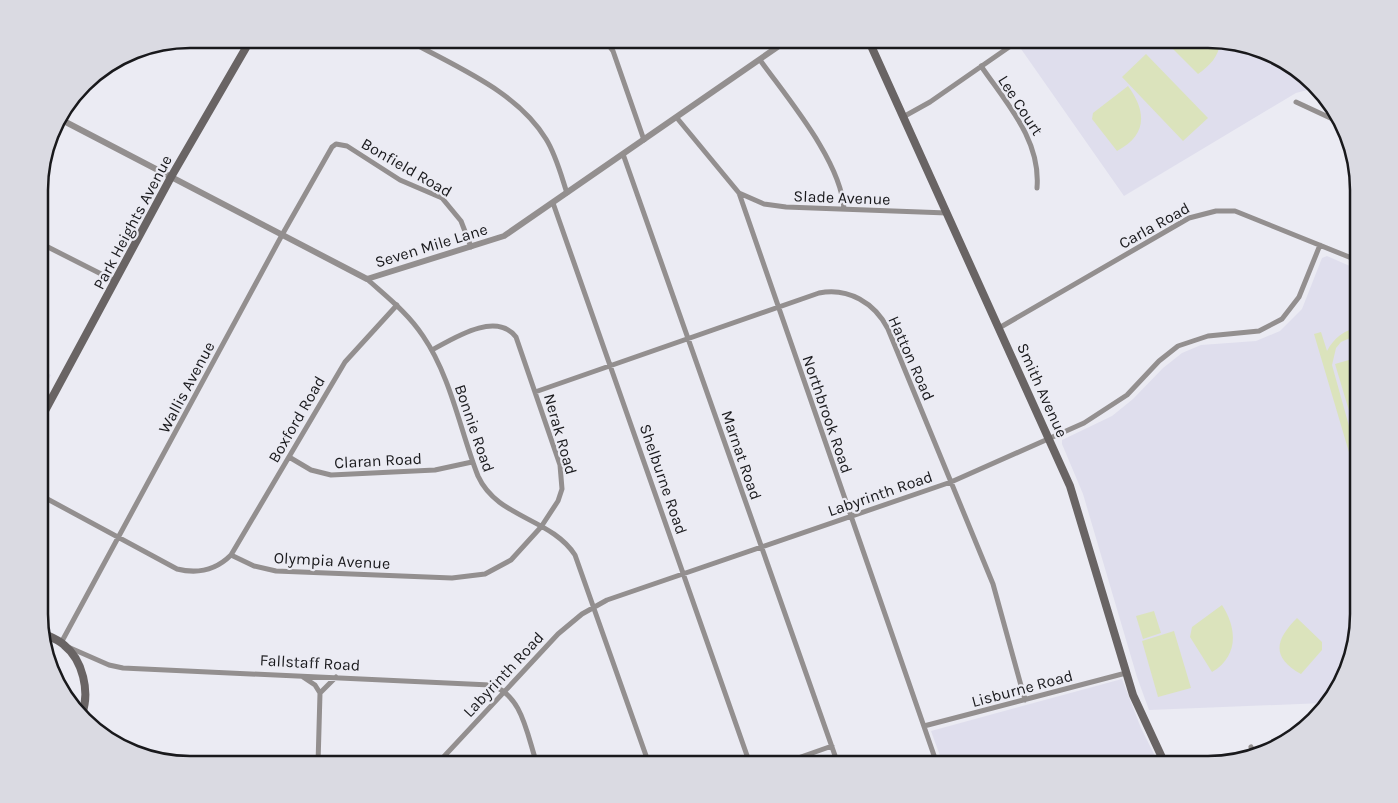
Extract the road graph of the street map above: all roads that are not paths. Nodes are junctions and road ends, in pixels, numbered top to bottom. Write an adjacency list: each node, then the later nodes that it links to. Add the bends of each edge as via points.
1 (246, 48): 17 (main road, Park Heights Avenue)
2 (426, 48): 19 (street, via 493,88 522,110 547,140)
3 (610, 48): 14 (street)
4 (777, 48): 7 (street, Seven Mile Lane)
5 (872, 48): 10 (main road, Smith Avenue)
6 (1008, 48): 8 (street)
7 (760, 60): 11 (street, Seven Mile Lane); 22 (street, via 820,147 839,186)
8 (981, 66): 10 (street, via 930,102); 18 (street, Lee Court, via 1033,146 1038,164)
9 (1296, 102): 12 (street)
10 (903, 116): 23 (main road, Smith Avenue)
11 (676, 118): 14 (street, Seven Mile Lane); 20 (street, Northbrook Road)
12 (1332, 119)
13 (64, 121): 17 (street, Seven Mile Lane)
14 (644, 140): 16 (street, Seven Mile Lane)
15 (336, 144): 24 (street, Wallis Avenue); 27 (street, Bonfield Road, via 347,146 400,180 442,198 461,220)
16 (623, 154): 19 (street, Seven Mile Lane); 34 (street, Marnat Road)
17 (171, 176): 24 (street, Seven Mile Lane); 30 (main road, Park Heights Avenue)
18 (1038, 188)
19 (567, 193): 21 (street, Seven Mile Lane)
20 (739, 193): 22 (street, Slade Avenue, via 764,204); 32 (street, Northbrook Road)
21 (553, 202): 27 (street, Seven Mile Lane, via 504,236); 36 (street, Shelburne Road)
22 (844, 209): 23 (street, Slade Avenue)
23 (947, 213): 33 (main road, Smith Avenue)
24 (282, 235): 29 (street, Seven Mile Lane); 46 (street, Wallis Avenue)
25 (1320, 245): 28 (street, Carla Road); 33 (street, Carla Road, via 1235,211 1216,210 1198,214); 39 (street, Labyrinth Road, via 1299,297 1275,324 1251,333 1208,336 1182,344 1159,361 1115,404 1084,423)
26 (47, 246): 30 (street)
27 (471, 247): 29 (street, Seven Mile Lane)
28 (1350, 257)
29 (366, 279): 31 (street, Bonnie Road)
30 (115, 281): 38 (main road, Park Heights Avenue)
31 (397, 305): 35 (street, Bonnie Road, via 415,324); 40 (street, Boxford Road, via 345,362)
32 (777, 308): 34 (street, Hatton Road); 42 (street, Hatton Road, via 819,294 836,292 854,296 878,313 888,329); 44 (street, Northbrook Road)
33 (999, 328): 39 (main road, Smith Avenue)
34 (688, 339): 36 (street, Hatton Road); 47 (street, Marnat Road)
35 (432, 350): 37 (street, Nerak Road, via 458,337 494,326 509,329 519,344); 41 (street, Bonnie Road)
36 (611, 366): 37 (street, Hatton Road); 49 (street, Shelburne Road)
37 (536, 392): 45 (street, Nerak Road, via 563,480 558,501)
38 (47, 407)
39 (1049, 438): 42 (street, Labyrinth Road); 53 (main road, Smith Avenue, via 1075,500)
40 (289, 457): 41 (street, Claran Road, via 311,470 331,475 435,470); 48 (street, Boxford Road)
41 (472, 462): 45 (street, Bonnie Road, via 481,484 491,496)
42 (950, 482): 44 (street, Labyrinth Road); 58 (street, Hatton Road, via 993,584)
43 (47, 499): 46 (street)
44 (851, 517): 47 (street, Labyrinth Road); 60 (street, Northbrook Road)
45 (541, 527): 48 (street, Olympia Avenue, via 503,566 463,578 276,571 254,566); 50 (street, Bonnie Road, via 571,548)
46 (119, 538): 48 (street, via 185,571 213,568); 52 (street, Wallis Avenue)
47 (762, 547): 49 (street, Labyrinth Road); 61 (street, Marnat Road)
48 (231, 555)
49 (684, 574): 50 (street, Labyrinth Road); 62 (street, Shelburne Road)
50 (594, 606): 56 (street, Labyrinth Road, via 563,629); 70 (street, Bonnie Road)
51 (49, 637): 52 (main road, Fallstaff Road)
52 (63, 644): 54 (street, Fallstaff Road, via 118,667); 59 (main road, via 74,657 84,680)
53 (1126, 673): 58 (street, Lisburne Road); 66 (main road, Smith Avenue)
54 (300, 676): 55 (street, Fallstaff Road); 57 (street, via 315,685)
55 (336, 677): 56 (street, Fallstaff Road, via 481,684); 57 (street)
56 (505, 691): 68 (street, Labyrinth Road); 69 (street, via 515,703)
57 (320, 693): 67 (street)
58 (1025, 700): 60 (street, Lisburne Road)
59 (84, 708)
60 (924, 726): 65 (street, Northbrook Road)
61 (832, 746): 63 (street); 64 (street, Marnat Road)
62 (747, 755)
63 (805, 755)
64 (835, 755)
65 (935, 755)
66 (1161, 755)
67 (318, 756)
68 (445, 756)
69 (534, 756)
70 (646, 756)

